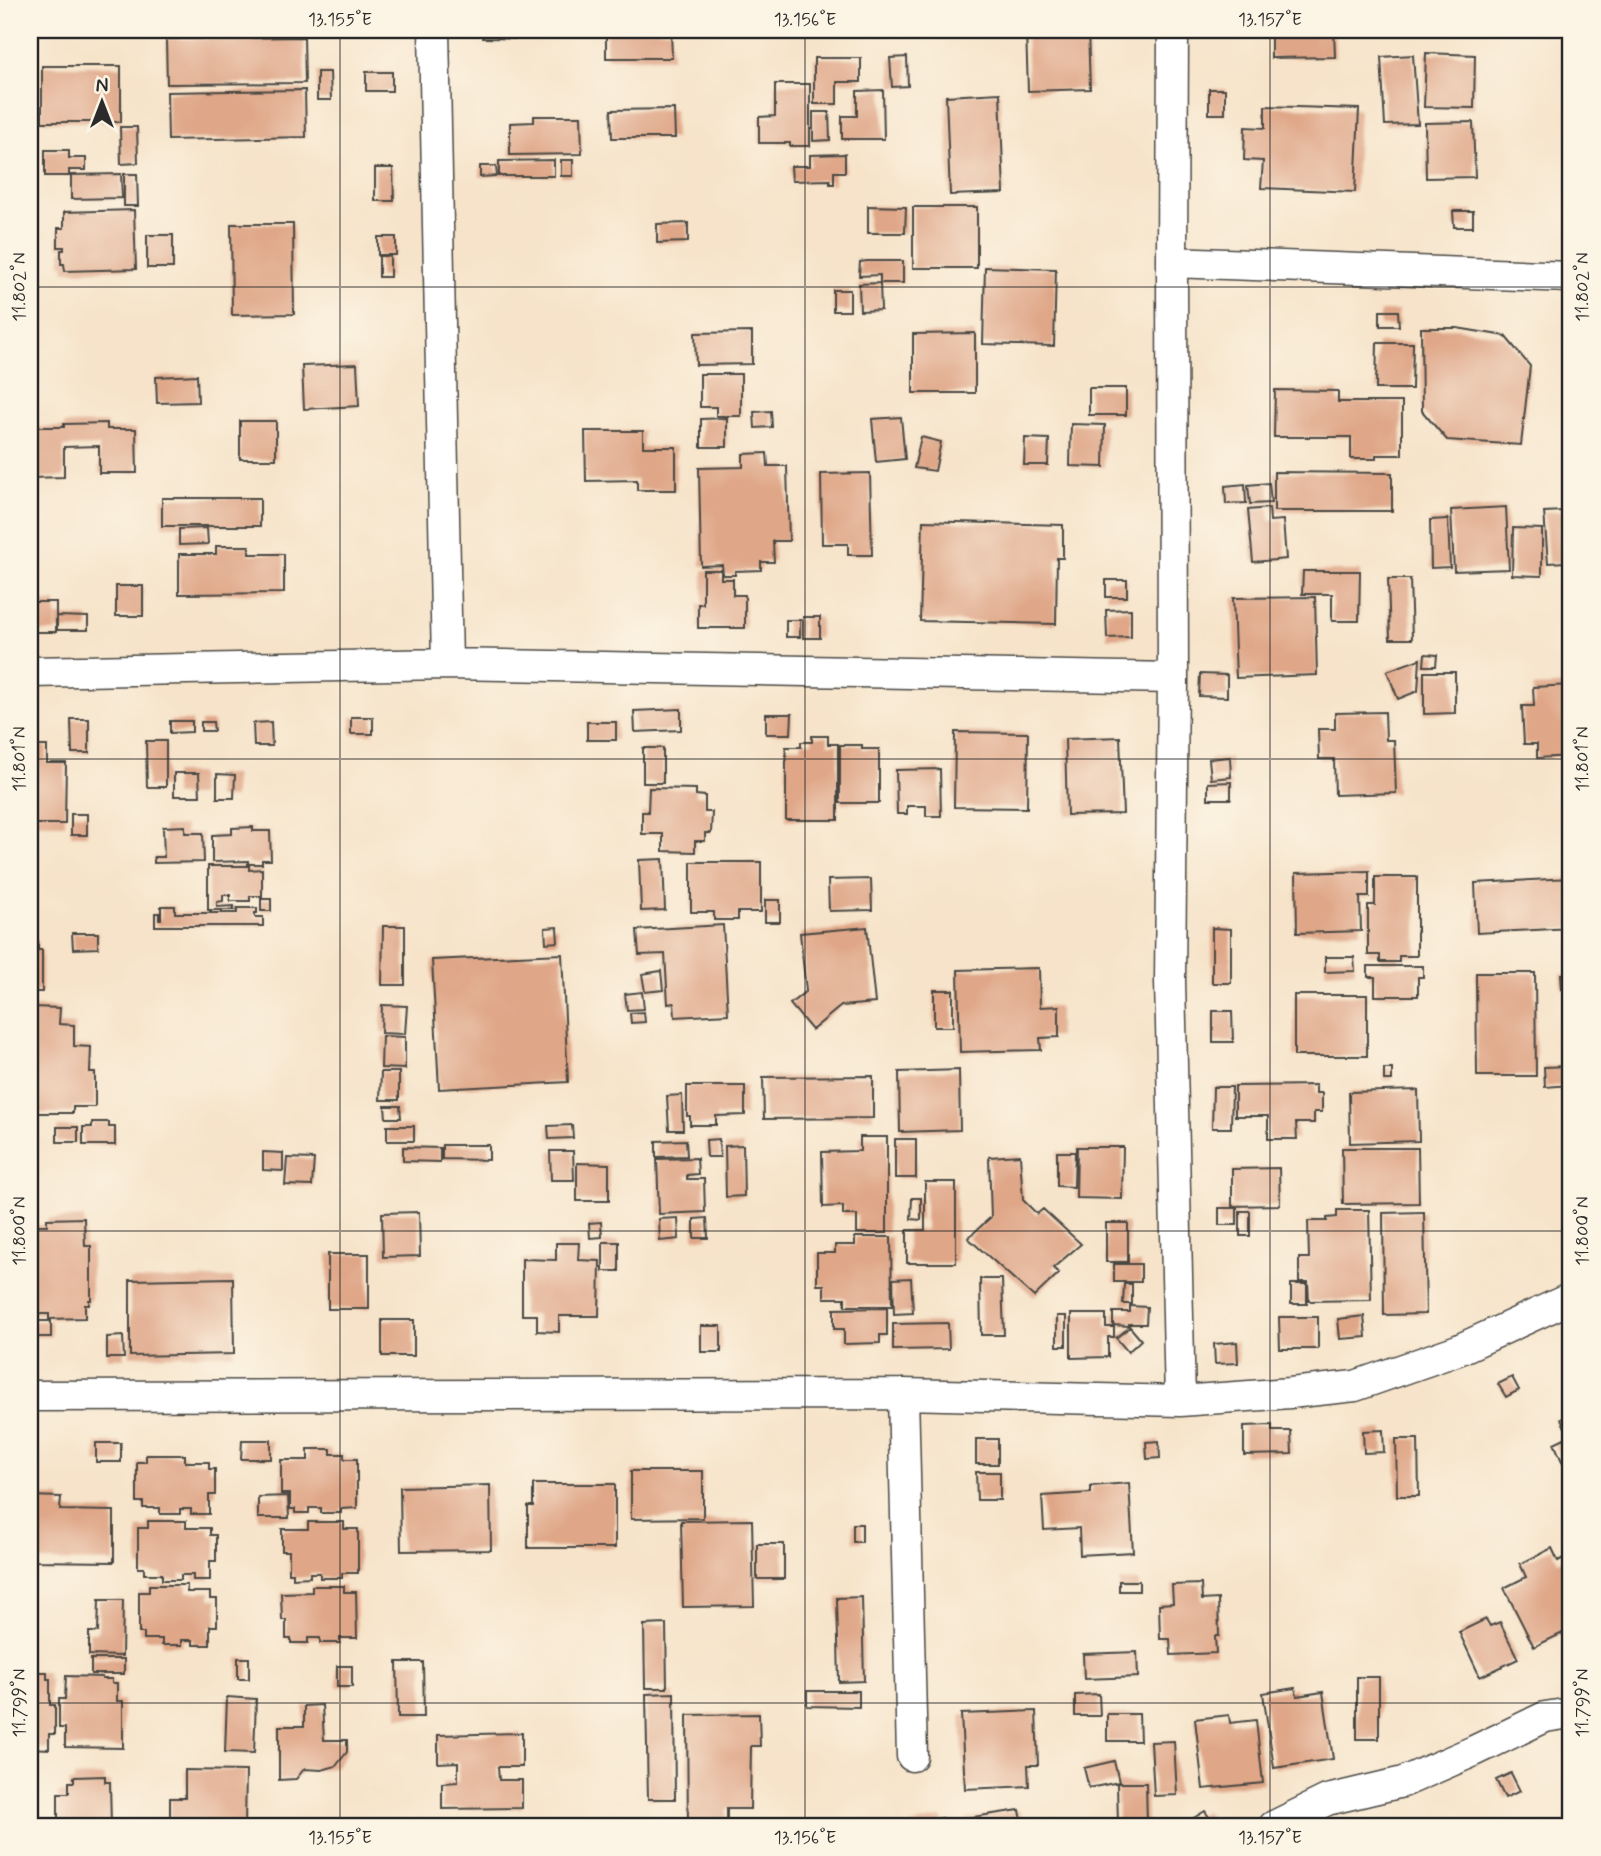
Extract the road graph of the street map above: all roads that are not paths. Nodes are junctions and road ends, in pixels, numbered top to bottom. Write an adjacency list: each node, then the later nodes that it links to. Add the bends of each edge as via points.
1 (434, 30): 5 (street)
2 (1173, 30): 3 (street)
3 (1172, 262): 4 (street); 7 (street)
4 (1571, 277)
5 (447, 664): 6 (street); 7 (street)
6 (30, 672)
7 (1173, 678): 11 (street, via 1170,981)
8 (1571, 1298): 11 (street, via 1458,1350 1355,1386)
9 (903, 1394): 10 (street); 11 (street); 13 (street)
10 (30, 1396)
11 (1180, 1401)
12 (1571, 1713): 14 (street, via 1545,1717 1403,1782 1327,1800)
13 (912, 1756)
14 (1275, 1826)

